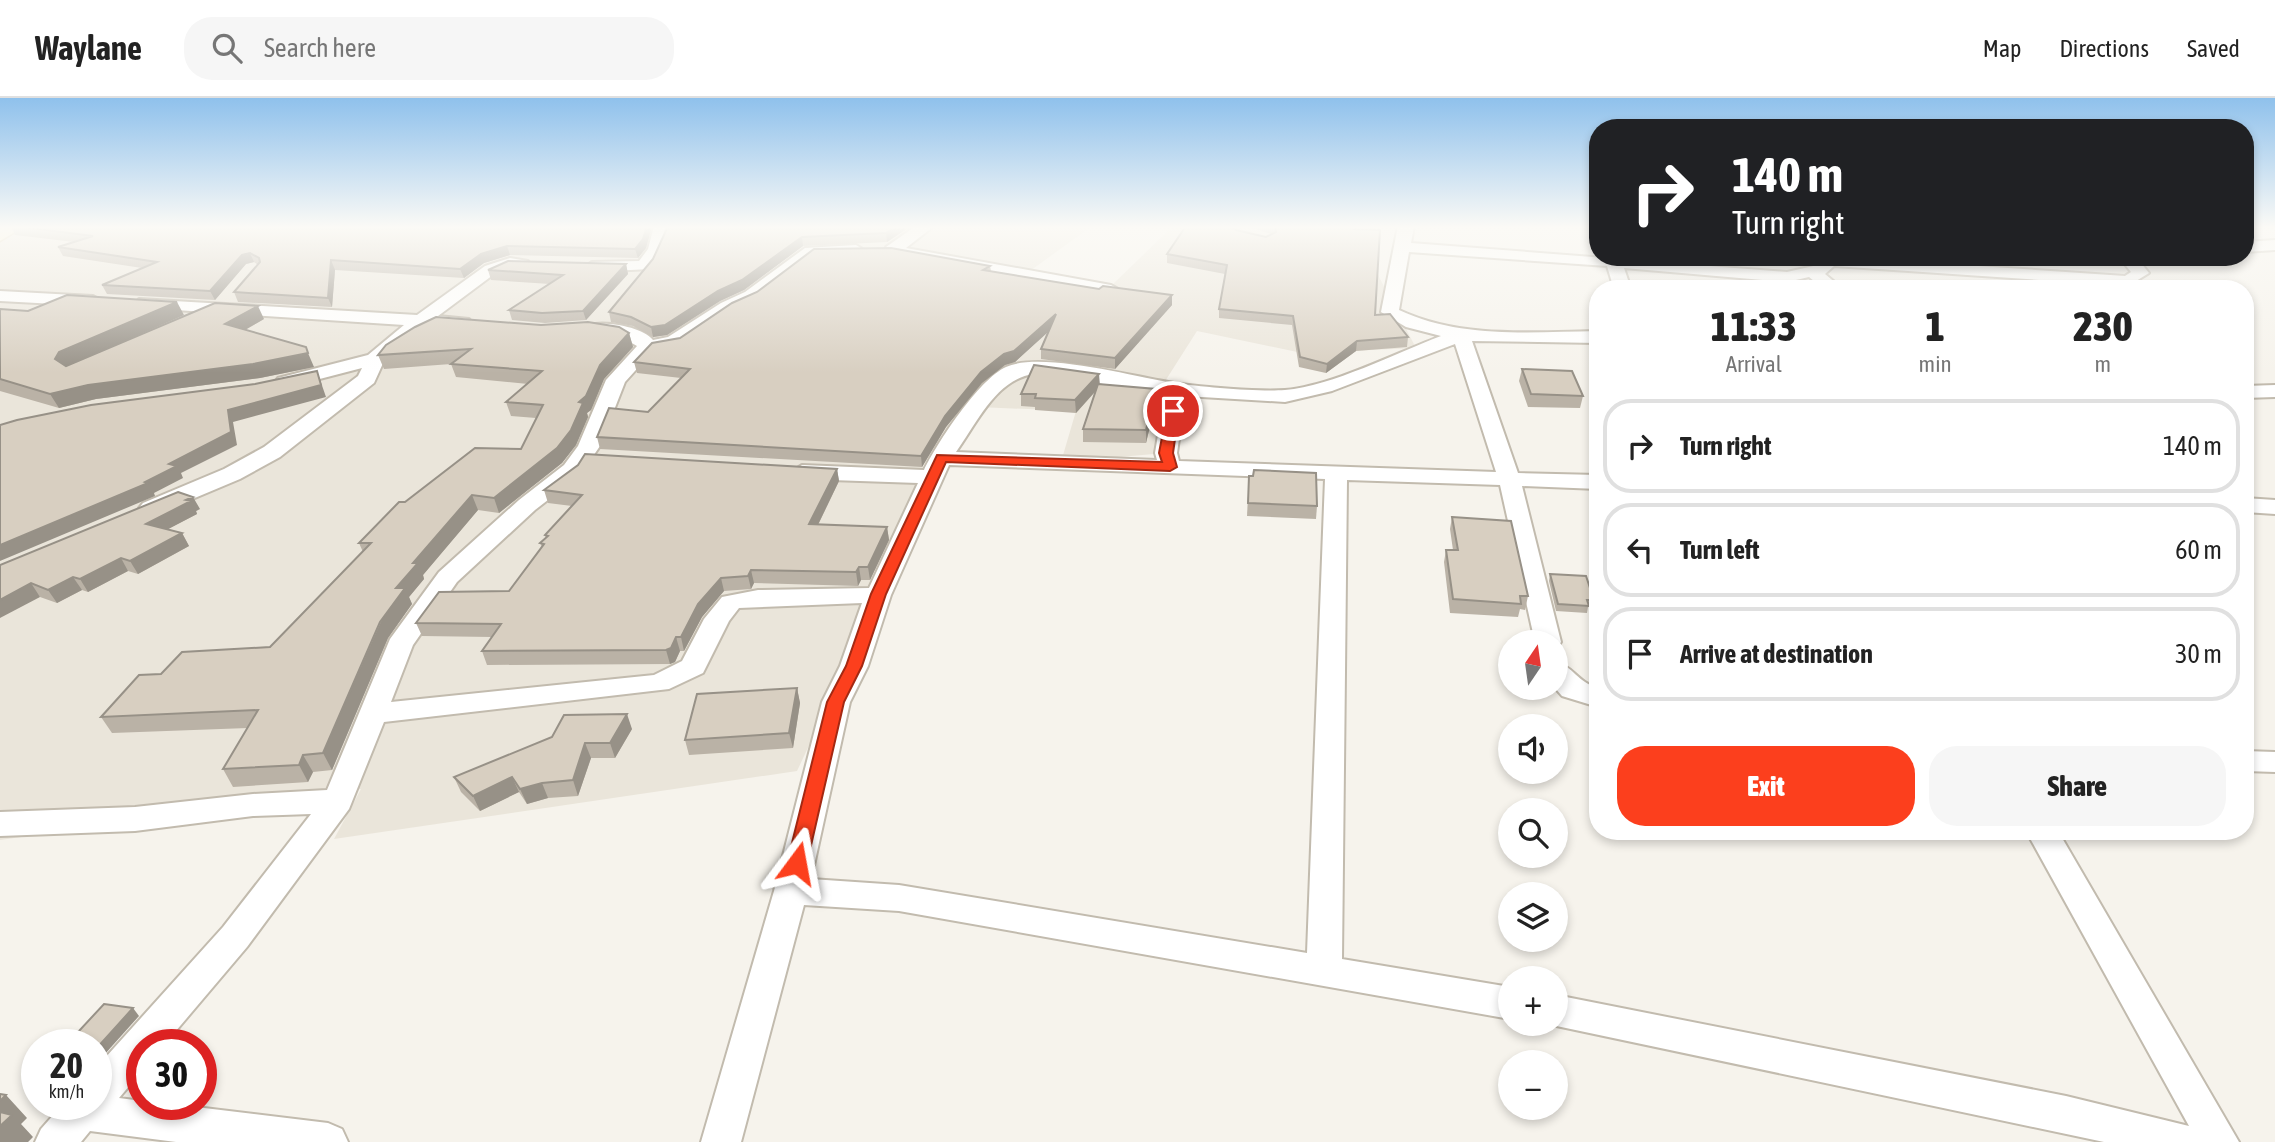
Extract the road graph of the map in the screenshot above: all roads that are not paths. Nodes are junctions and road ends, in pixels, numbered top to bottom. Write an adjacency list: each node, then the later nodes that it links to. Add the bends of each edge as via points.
1 (483, 275): 16 (street)
2 (639, 275): 10 (street)
3 (779, 275): 23 (street, via 674,342)
4 (1027, 275): 11 (street)
5 (1398, 275): 21 (street, via 1390,312 1405,321)
6 (1764, 275): 7 (street)
7 (1798, 275)
8 (2042, 275): 9 (street)
9 (2114, 280)
10 (633, 285)
11 (1111, 290)
12 (237, 291): 14 (street)
13 (0, 296): 14 (street)
14 (221, 308): 16 (street); 17 (street)
15 (610, 310): 19 (street)
16 (421, 320): 18 (street); 24 (street)
17 (186, 324)
18 (483, 324)
19 (592, 328): 20 (street); 23 (street, via 627,333 644,340)
20 (569, 330)
21 (1461, 335): 22 (street); 26 (street, via 1325,387 1285,396); 35 (street)
22 (1589, 337)
23 (647, 348): 29 (street, via 616,380)
24 (375, 359): 25 (street); 39 (street, via 367,379 272,452 232,474)
25 (260, 387)
26 (1177, 389): 31 (street, via 1070,371 1013,371 994,384); 32 (street, via 1166,453)
27 (2275, 391): 28 (street)
28 (2254, 392)
29 (581, 457): 30 (street); 44 (street, via 572,470 448,577 400,645)
30 (607, 459)
31 (936, 467): 32 (street); 33 (street); 40 (street)
32 (1170, 467): 34 (street)
33 (779, 471)
34 (1336, 474): 35 (street); 51 (street)
35 (1510, 481): 36 (street); 41 (street)
36 (1589, 482)
37 (2254, 506): 38 (street)
38 (2275, 507)
39 (133, 515)
40 (878, 594): 44 (street, via 731,602 717,619 693,667 659,683); 50 (street, via 854,666 836,702)
41 (1545, 630)
42 (1568, 685): 43 (street)
43 (1589, 695)
44 (373, 714): 47 (street)
45 (2254, 761): 46 (street)
46 (2275, 762)
47 (338, 801): 48 (street, via 253,805 135,819); 54 (street, via 235,937)
48 (0, 824)
49 (2047, 840): 61 (street)
50 (791, 891): 51 (street, via 899,898); 59 (street)
51 (1325, 971): 52 (street)
52 (1498, 1001)
53 (1568, 1013): 60 (street, via 2066,1114)
54 (112, 1078)
55 (112, 1108): 58 (street)
56 (75, 1120): 57 (street)
57 (55, 1142)
58 (328, 1142)
59 (721, 1142)
60 (2180, 1142)
61 (2220, 1142)

